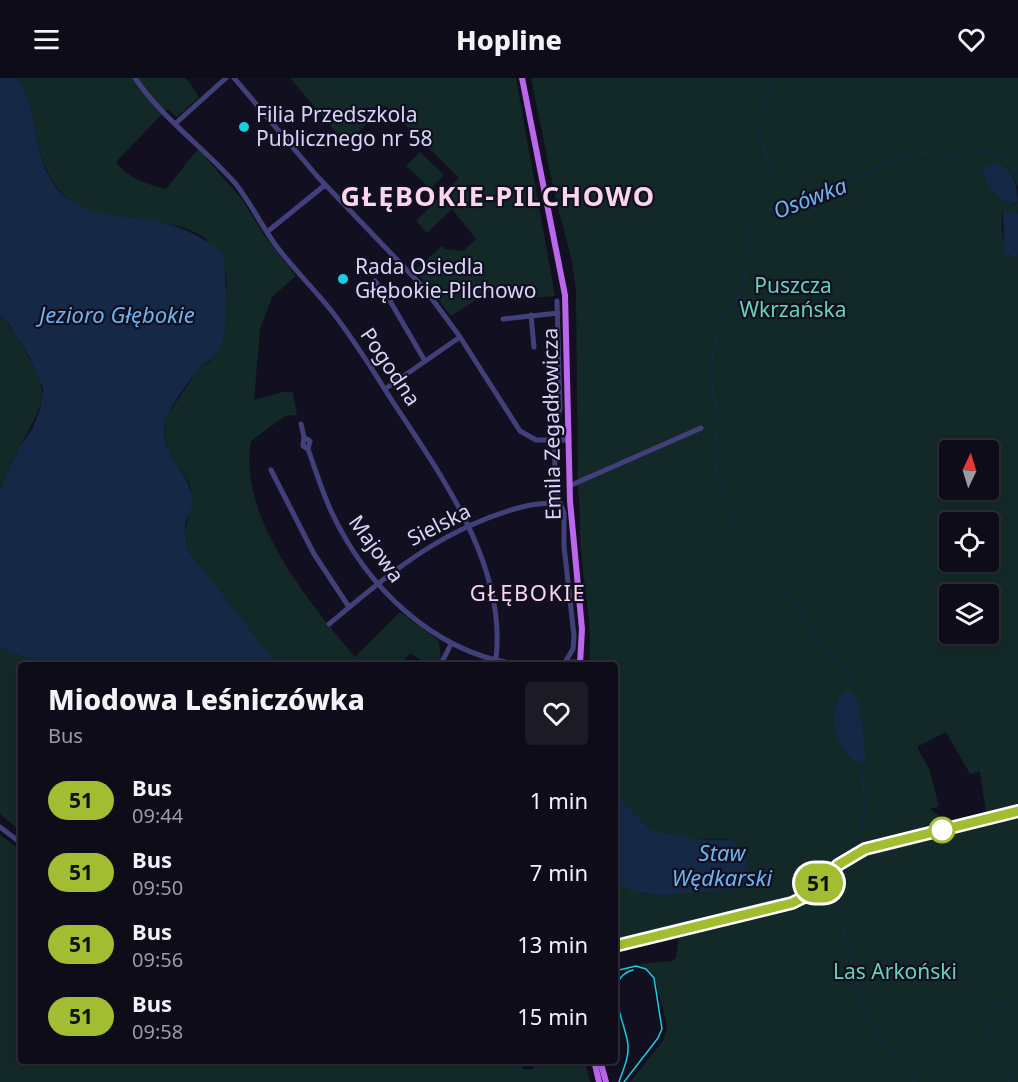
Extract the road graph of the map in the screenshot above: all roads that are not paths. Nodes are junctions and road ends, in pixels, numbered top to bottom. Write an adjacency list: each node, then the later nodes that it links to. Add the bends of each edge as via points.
1 (135, 78): 5 (street, Pogodna)
2 (226, 78): 5 (street)
3 (234, 78): 6 (street)
4 (522, 78): 19 (main road, Emila Zegadłowicza, via 565,295)
5 (176, 123): 7 (street, Pogodna, via 240,190)
6 (326, 185): 7 (street); 13 (street, via 417,280)
7 (267, 232): 16 (street, Pogodna, via 331,310)
8 (375, 281): 15 (street)
9 (557, 301): 10 (street)
10 (558, 313): 11 (street); 20 (street, via 560,413)
11 (531, 315): 12 (street); 14 (street)
12 (503, 319)
13 (460, 337): 15 (street); 20 (street, via 520,431 536,440)
14 (534, 347)
15 (425, 362): 16 (street)
16 (384, 389): 24 (street, Pogodna, via 439,473)
17 (301, 424): 25 (street, Majowa, via 304,437 310,441 308,449 332,515 350,548)
18 (701, 428): 22 (street)
19 (569, 440): 20 (street); 22 (main road, Emila Zegadłowicza)
20 (554, 441): 23 (street)
21 (271, 470): 26 (street, via 314,554)
22 (569, 486): 33 (main road, Emila Zegadłowicza, via 582,624)
23 (558, 502): 24 (street, Sielska, via 522,507); 32 (street, via 564,513 574,627 573,649)
24 (468, 527): 25 (street, Sielska, via 422,550); 29 (street, Pogodna, via 493,602)
25 (377, 582): 26 (street, Sielska); 28 (street, Majowa, via 409,614)
26 (349, 607): 27 (street, Sielska)
27 (330, 624)
28 (451, 644): 29 (street, Majowa); 30 (street)
29 (496, 659): 31 (street, Majowa)
30 (442, 662)
31 (507, 662)
32 (565, 662)
33 (580, 662)
34 (1018, 811): 37 (street, via 865,849 838,865 806,896 792,903)
35 (0, 827): 36 (street)
36 (18, 841)
37 (618, 945)
38 (595, 1064): 40 (main road)
39 (601, 1064): 41 (main road)
40 (599, 1082)
41 (606, 1082)

